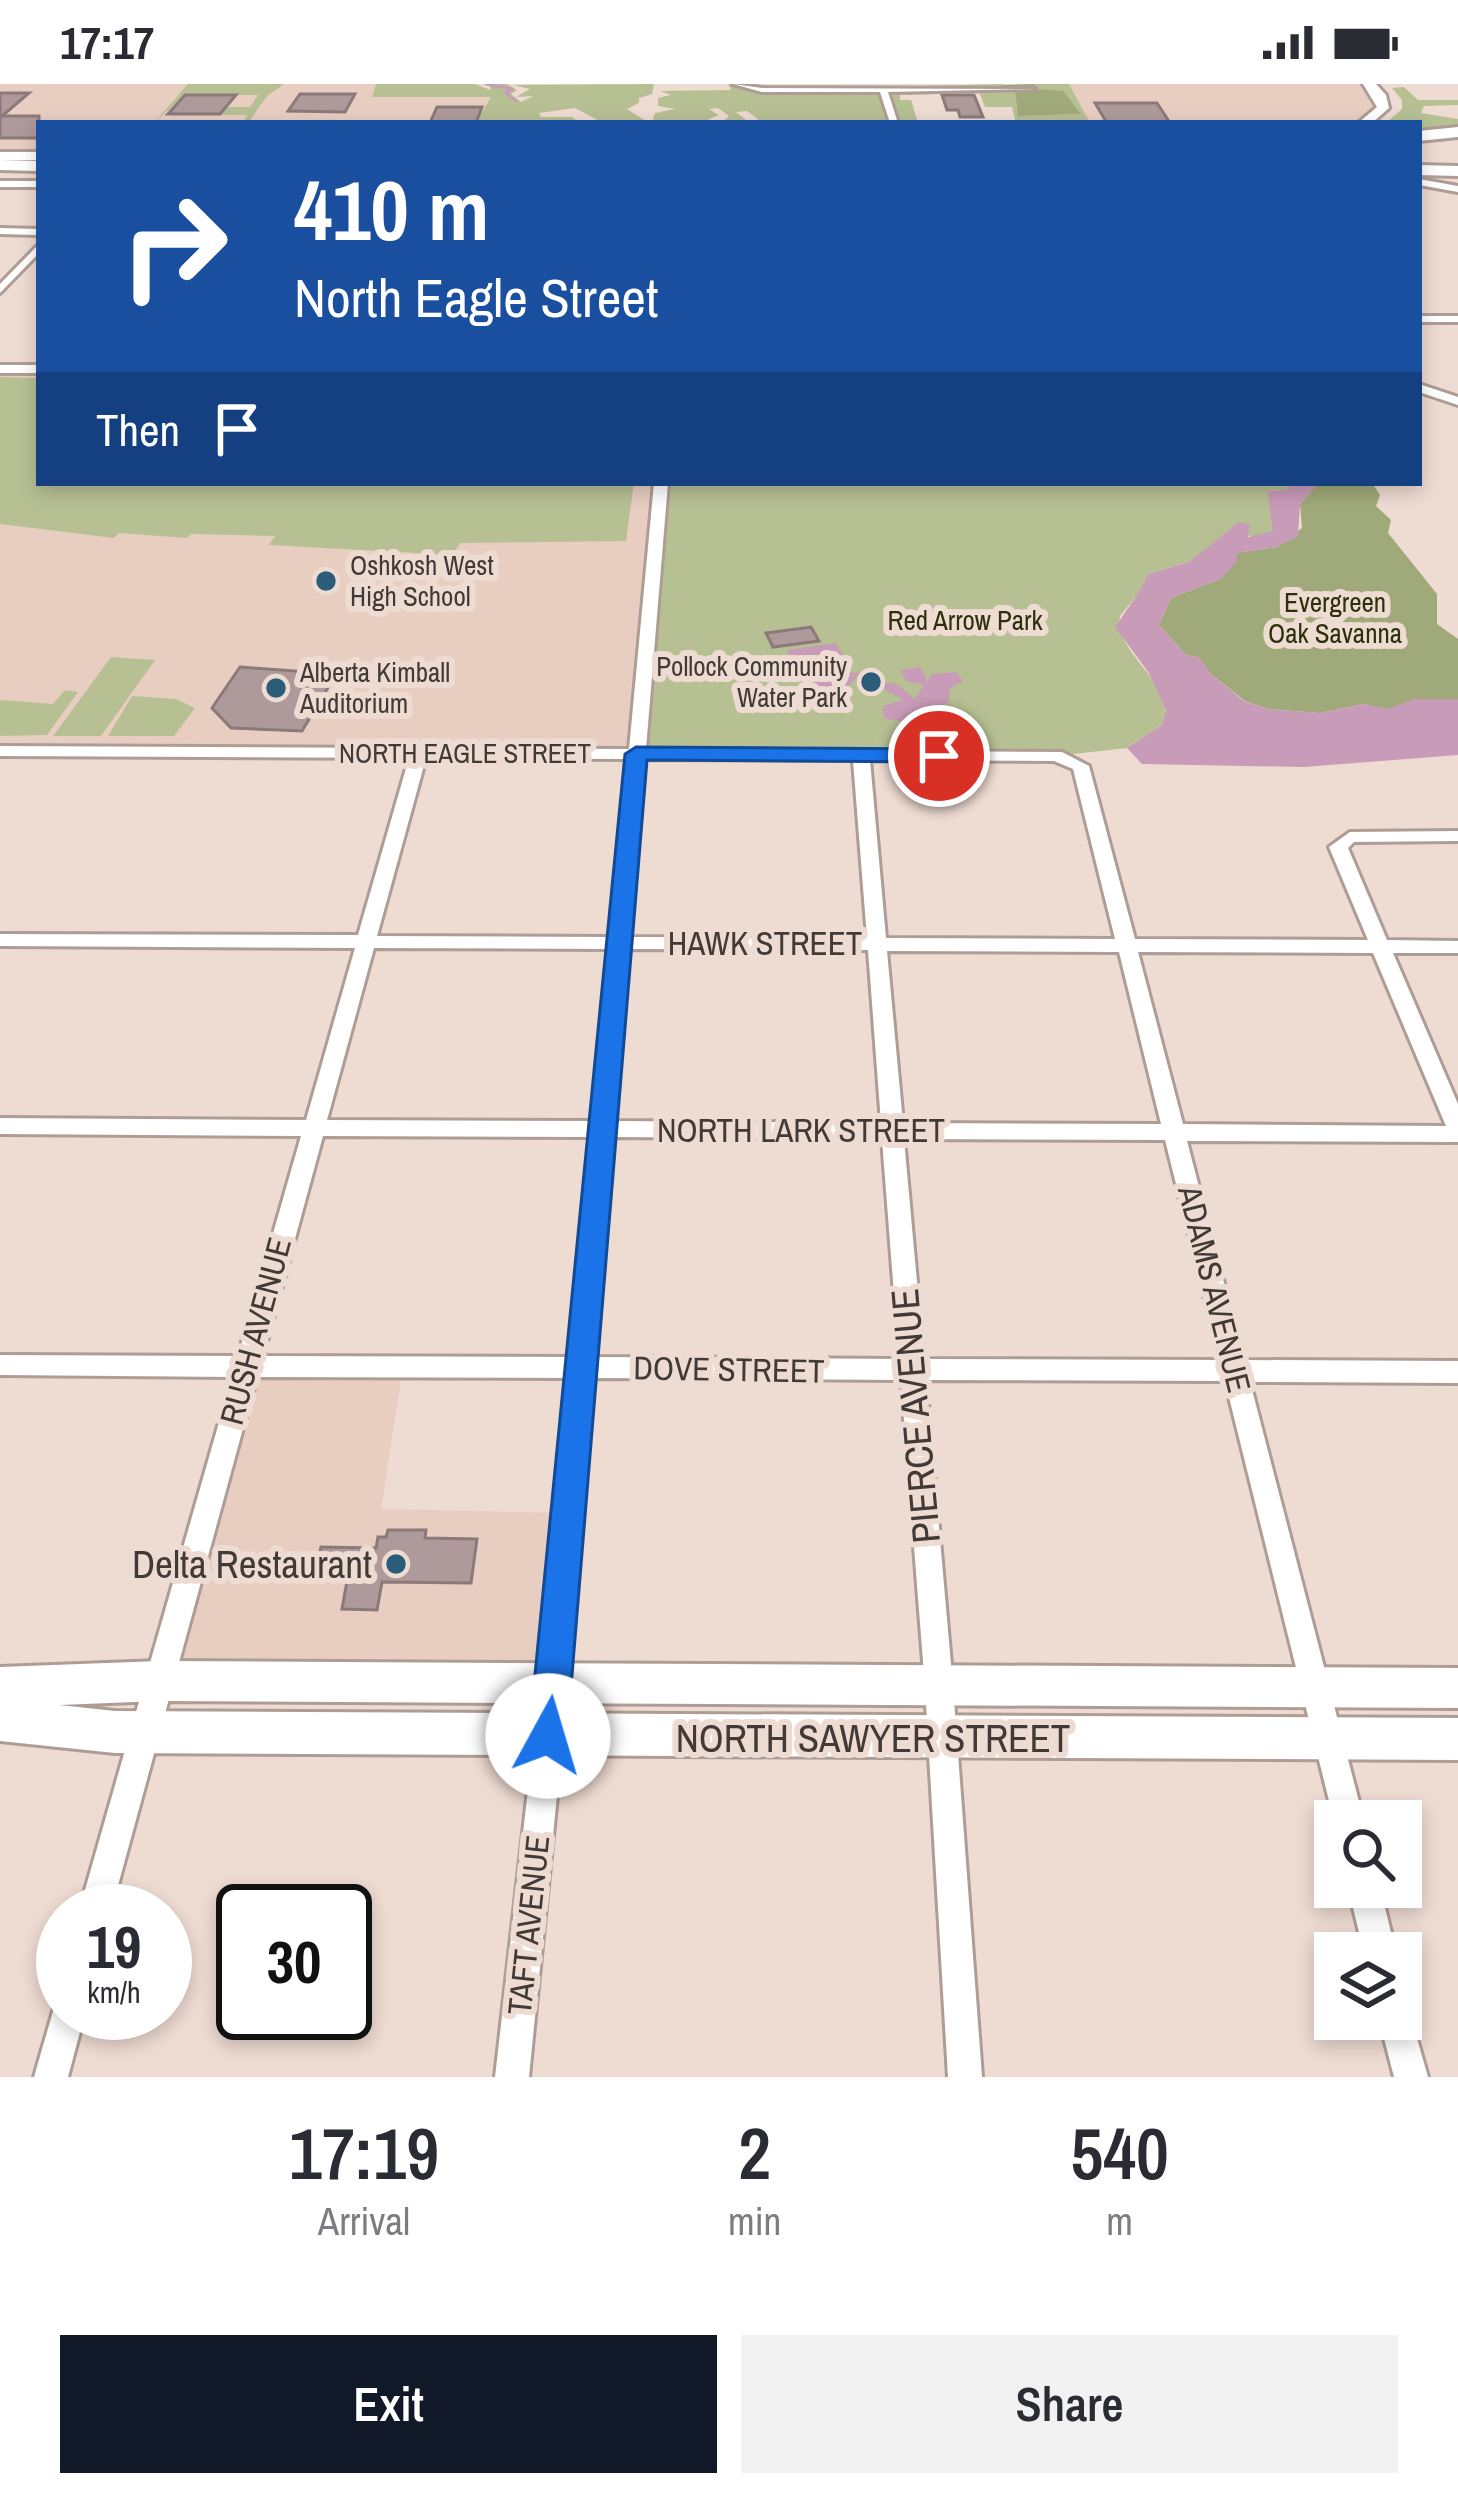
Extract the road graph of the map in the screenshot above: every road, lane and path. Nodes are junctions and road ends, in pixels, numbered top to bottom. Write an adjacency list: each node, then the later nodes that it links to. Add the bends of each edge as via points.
1 (737, 84): 4 (street)
2 (1370, 84): 7 (street, via 1383,108)
3 (1384, 84): 8 (street, via 1398,101)
4 (883, 89): 5 (street); 6 (street)
5 (1031, 89)
6 (893, 120)
7 (1368, 120)
8 (1384, 120)
9 (1458, 132): 10 (highway)
10 (1422, 136)
11 (1458, 154): 12 (highway)
12 (1422, 155)
13 (0, 156): 14 (street)
14 (36, 156)
15 (0, 170): 16 (highway)
16 (36, 170)
17 (1422, 170): 18 (highway)
18 (1458, 171)
19 (1422, 183): 22 (street)
20 (0, 184): 21 (street)
21 (36, 184)
22 (1458, 189)
23 (0, 232): 24 (street)
24 (36, 232)
25 (36, 250): 26 (street)
26 (0, 290)
27 (1422, 319): 28 (street)
28 (1458, 319)
29 (0, 369): 30 (street)
30 (36, 369)
31 (1422, 389): 32 (street)
32 (1458, 401)
33 (661, 486): 36 (street, TAFT AVENUE)
34 (0, 751): 35 (street, NORTH EAGLE STREET)
35 (419, 753): 36 (street, NORTH EAGLE STREET); 41 (street, RUSH AVENUE)
36 (636, 754): 37 (street, NORTH EAGLE STREET); 42 (street, TAFT AVENUE)
37 (861, 756): 38 (street, NORTH EAGLE STREET); 43 (street, PIERCE AVENUE)
38 (1073, 761): 44 (street, ADAMS AVENUE, via 1086,772)
39 (1458, 836): 45 (street, via 1342,840 1338,848)
40 (0, 940): 41 (street, HAWK STREET)
41 (364, 943): 42 (street, HAWK STREET); 49 (street, RUSH AVENUE)
42 (619, 943): 43 (street, HAWK STREET); 48 (street, TAFT AVENUE)
43 (877, 943): 44 (street, HAWK STREET); 50 (street, PIERCE AVENUE)
44 (1129, 944): 45 (street, HAWK STREET); 51 (street, ADAMS AVENUE)
45 (1379, 946): 46 (street, HAWK STREET); 52 (street)
46 (1458, 947)
47 (0, 1126): 49 (street, NORTH LARK STREET)
48 (602, 1128): 49 (street, NORTH LARK STREET); 50 (street, NORTH LARK STREET); 55 (street, TAFT AVENUE)
49 (312, 1129): 54 (street, RUSH AVENUE)
50 (892, 1131): 51 (street, NORTH LARK STREET); 57 (street, PIERCE AVENUE)
51 (1175, 1131): 52 (street, NORTH LARK STREET); 56 (street, ADAMS AVENUE)
52 (1458, 1131)
53 (0, 1365): 54 (street, DOVE STREET)
54 (245, 1366): 55 (street, DOVE STREET); 59 (street, RUSH AVENUE)
55 (581, 1367): 57 (street, DOVE STREET); 60 (street, TAFT AVENUE)
56 (1235, 1370): 57 (street, DOVE STREET); 58 (street, DOVE STREET); 63 (street, ADAMS AVENUE)
57 (914, 1371): 61 (street, PIERCE AVENUE)
58 (1458, 1372)
59 (160, 1681): 60 (street, NORTH SAWYER STREET); 62 (street, NORTH SAWYER STREET); 66 (street, RUSH AVENUE)
60 (554, 1684): 61 (street, NORTH SAWYER STREET); 67 (street, TAFT AVENUE)
61 (939, 1687): 63 (street, NORTH SAWYER STREET); 68 (street, PIERCE AVENUE)
62 (0, 1688)
63 (1317, 1688): 64 (street, NORTH SAWYER STREET); 69 (street, ADAMS AVENUE)
64 (1458, 1688)
65 (0, 1720): 66 (street, NORTH SAWYER STREET)
66 (146, 1732): 67 (street, NORTH SAWYER STREET); 72 (street, RUSH AVENUE)
67 (548, 1736): 68 (street, NORTH SAWYER STREET); 76 (street, TAFT AVENUE)
68 (943, 1738): 69 (street, NORTH SAWYER STREET); 77 (street, PIERCE AVENUE)
69 (1330, 1738): 70 (street, NORTH SAWYER STREET); 71 (street, ADAMS AVENUE)
70 (1458, 1739)
71 (1344, 1800)
72 (103, 1884)
73 (61, 2040): 75 (street)
74 (1401, 2040): 78 (street)
75 (51, 2077)
76 (512, 2077)
77 (965, 2077)
78 (1411, 2077)

